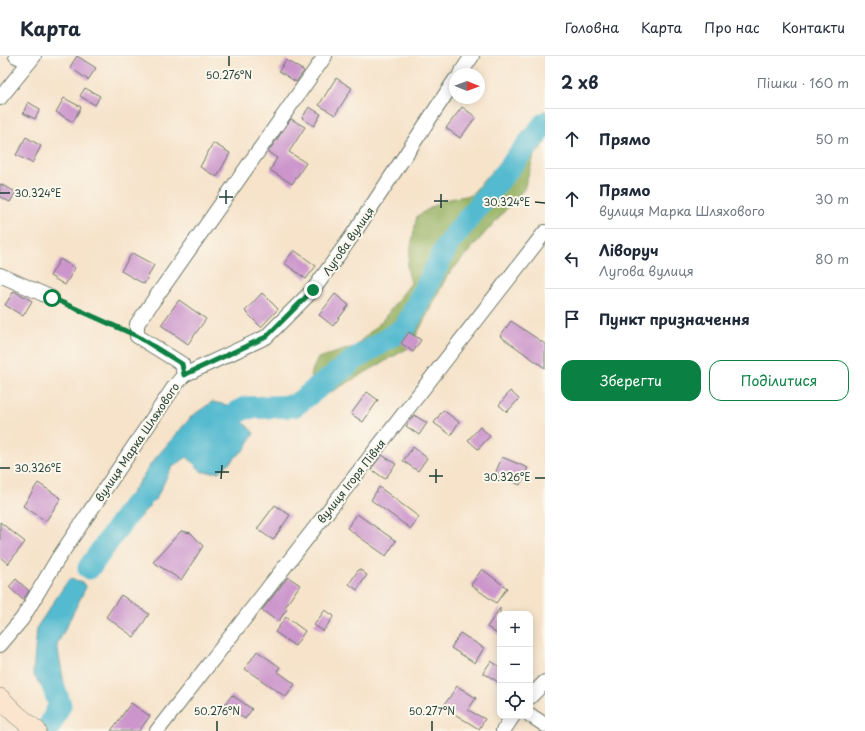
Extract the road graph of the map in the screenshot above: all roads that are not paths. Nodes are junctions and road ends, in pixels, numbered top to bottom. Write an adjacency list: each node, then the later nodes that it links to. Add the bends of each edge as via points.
1 (325, 56): 10 (street, вулиця Марка Шляхового, via 137,324 137,336 182,364)
2 (472, 56): 4 (street)
3 (26, 58): 6 (street)
4 (464, 68)
5 (449, 89): 10 (street, Лугова вулиця, via 352,236 313,290 266,337)
6 (0, 98)
7 (545, 232): 19 (street, вулиця Ігоря Півня)
8 (0, 275): 9 (street)
9 (52, 298)
10 (184, 375): 11 (street, вулиця Марка Шляхового, via 57,560 22,619)
11 (0, 645)
12 (545, 682): 13 (street)
13 (533, 693)
14 (0, 698): 18 (street)
15 (533, 717): 17 (street)
16 (511, 719): 20 (street)
17 (545, 725)
18 (37, 731)
19 (157, 731)
20 (504, 731)

